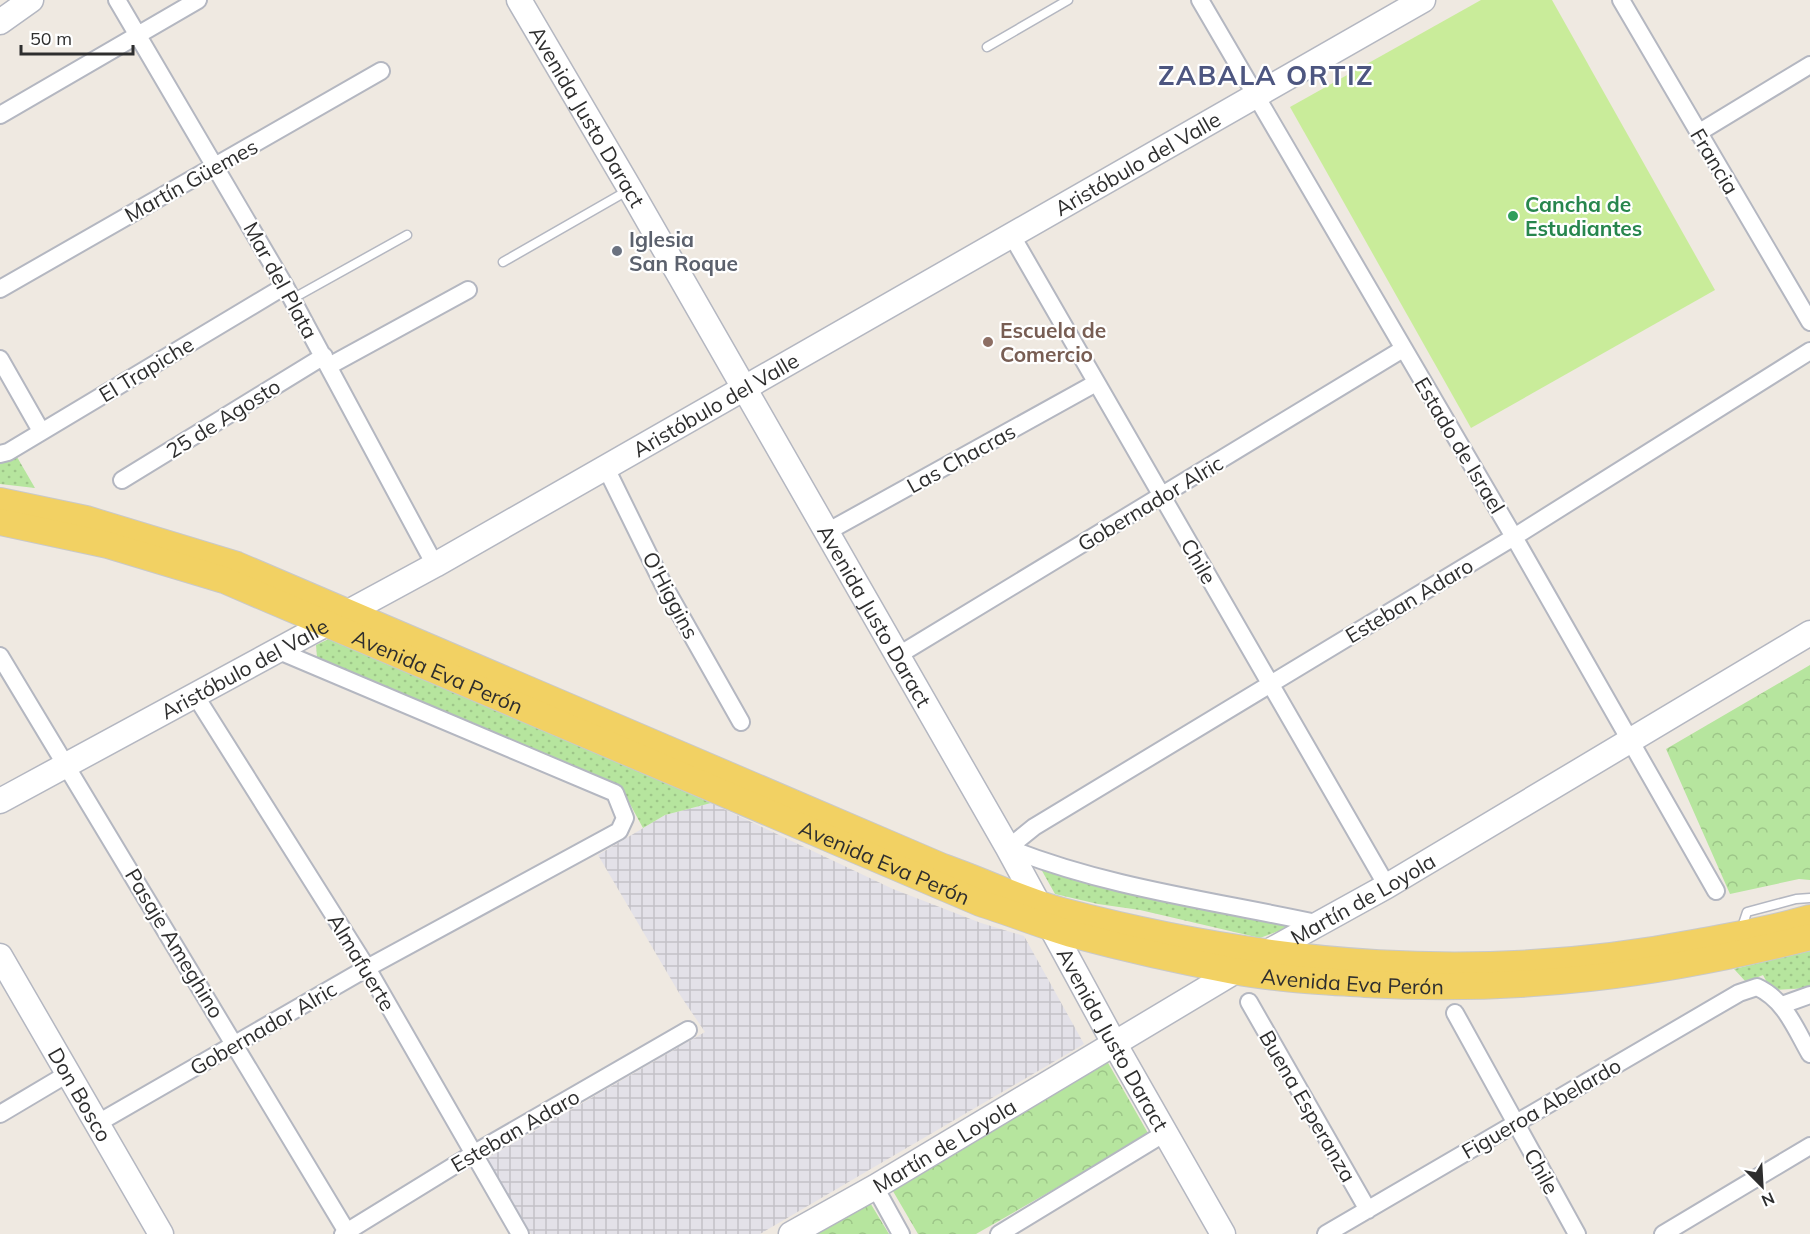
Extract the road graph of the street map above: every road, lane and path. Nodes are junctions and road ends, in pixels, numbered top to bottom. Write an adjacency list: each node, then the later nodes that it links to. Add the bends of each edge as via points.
1 (30, 0): 9 (main road)
2 (117, 0): 10 (street, Mar del Plata)
3 (198, 0): 10 (street)
4 (519, 0): 18 (main road, Avenida Justo Daract)
5 (1068, 0): 11 (lane)
6 (1200, 0): 14 (street, Estado de Israel)
7 (1424, 0): 14 (main road, Aristóbulo del Valle)
8 (1621, 0): 16 (street, Francia)
9 (0, 22)
10 (138, 35): 15 (street); 17 (street, Mar del Plata)
11 (987, 47)
12 (1810, 64): 16 (street)
13 (381, 71): 17 (street, Martín Güemes)
14 (1256, 95): 20 (main road, Aristóbulo del Valle); 26 (street, Estado de Israel)
15 (0, 115)
16 (1698, 132): 25 (street, Francia)
17 (216, 165): 22 (street, Martín Güemes); 24 (street, Mar del Plata)
18 (630, 189): 21 (lane); 31 (main road, Avenida Justo Daract)
19 (407, 235): 24 (lane)
20 (1012, 236): 30 (street, Chile); 31 (main road, Aristóbulo del Valle)
21 (503, 262)
22 (0, 289)
23 (468, 290): 29 (street, 25 de Agosto)
24 (288, 292): 29 (street, Mar del Plata); 32 (street, El Trapiche)
25 (1810, 322)
26 (1403, 349): 36 (street, Gobernador Alric); 40 (street, Estado de Israel)
27 (1810, 351): 40 (street, Esteban Adaro)
28 (0, 359): 32 (street)
29 (326, 361): 35 (street, 25 de Agosto); 41 (street, Mar del Plata)
30 (1096, 383): 36 (street, Chile); 39 (street, Las Chacras)
31 (741, 388): 34 (main road, Aristóbulo del Valle); 39 (main road, Avenida Justo Daract)
32 (41, 431): 33 (street, El Trapiche)
33 (4, 453)
34 (605, 466): 41 (main road, Aristóbulo del Valle); 49 (street, O'Higgins, via 664,586)
35 (122, 480)
36 (1161, 497): 46 (street, Gobernador Alric); 47 (street, Chile)
37 (0, 501): 42 (main road, Avenida Eva Perón, via 86,519 237,565)
38 (0, 522): 42 (main road, Avenida Eva Perón, via 108,545)
39 (825, 533): 46 (main road, Avenida Justo Daract)
40 (1514, 537): 47 (street, Esteban Adaro); 50 (street, Estado de Israel)
41 (435, 565): 42 (main road, Aristóbulo del Valle)
42 (340, 617): 44 (main road, Aristóbulo del Valle); 58 (main road, Avenida Eva Perón, via 934,863); 61 (main road, Avenida Eva Perón, via 944,888)
43 (1810, 633): 50 (main road, Martín de Loyola)
44 (279, 651): 48 (main road, Aristóbulo del Valle); 53 (street, Avenida Eva Perón, via 615,793 625,818)
45 (0, 656): 51 (street, Pasaje Ameghino)
46 (897, 656): 54 (main road, Avenida Justo Daract)
47 (1271, 685): 54 (street, Esteban Adaro, via 1034,827); 55 (street, Chile)
48 (195, 695): 51 (main road, Aristóbulo del Valle); 66 (street, Almafuerte)
49 (741, 722)
50 (1629, 742): 55 (main road, Martín de Loyola); 56 (street, Estado de Israel)
51 (67, 764): 52 (main road, Aristóbulo del Valle); 74 (street, Pasaje Ameghino)
52 (0, 801)
53 (619, 831): 66 (street, Gobernador Alric)
54 (1008, 848): 58 (main road, Avenida Justo Daract); 60 (street, via 1154,892)
55 (1387, 886): 60 (main road, Martín de Loyola)
56 (1716, 891)
57 (1810, 898): 62 (lane, via 1747,912)
58 (1035, 901): 61 (main road, Avenida Justo Daract); 64 (main road, Avenida Eva Perón, via 1060,910)
59 (1810, 918): 62 (main road, Avenida Eva Perón)
60 (1320, 924): 64 (main road, Martín de Loyola)
61 (1049, 925): 67 (main road, Avenida Eva Perón, via 1072,934); 73 (main road, Avenida Justo Daract)
62 (1740, 935): 64 (main road, Avenida Eva Perón, via 1646,953 1485,966 1352,963)
63 (1810, 937): 67 (main road, Avenida Eva Perón, via 1670,969 1519,986 1437,988 1311,981)
64 (1264, 954): 67 (main road, Martín de Loyola)
65 (0, 956): 76 (main road, Don Bosco)
66 (368, 968): 74 (street, Gobernador Alric); 82 (street, Almafuerte)
67 (1236, 971): 73 (main road, Martín de Loyola)
68 (1810, 995): 70 (street)
69 (1248, 1002): 84 (street, Buena Esperanza)
70 (1782, 1005): 75 (street); 79 (street, Figueroa Abelardo, via 1757,987 1739,993)
71 (1455, 1013): 79 (street, Chile)
72 (688, 1030): 82 (street, Esteban Adaro)
73 (1114, 1043): 80 (main road, Avenida Justo Daract); 83 (main road, Martín de Loyola)
74 (236, 1044): 78 (street, Gobernador Alric); 85 (street, Pasaje Ameghino)
75 (1810, 1054)
76 (69, 1073): 77 (street); 78 (main road, Don Bosco)
77 (0, 1114)
78 (98, 1122): 86 (main road, Don Bosco)
79 (1515, 1123): 84 (street, Figueroa Abelardo); 93 (street, Chile)
80 (1165, 1134): 90 (street); 91 (main road, Avenida Justo Daract)
81 (1810, 1146): 94 (street)
82 (473, 1154): 85 (street, Esteban Adaro); 87 (street, Almafuerte)
83 (875, 1187): 88 (main road, Martín de Loyola); 89 (street)
84 (1368, 1210): 92 (street, Figueroa Abelardo)
85 (345, 1233)
86 (161, 1234)
87 (520, 1234)
88 (791, 1234)
89 (901, 1234)
90 (999, 1234)
91 (1223, 1234)
92 (1326, 1234)
93 (1577, 1234)
94 (1663, 1234)

